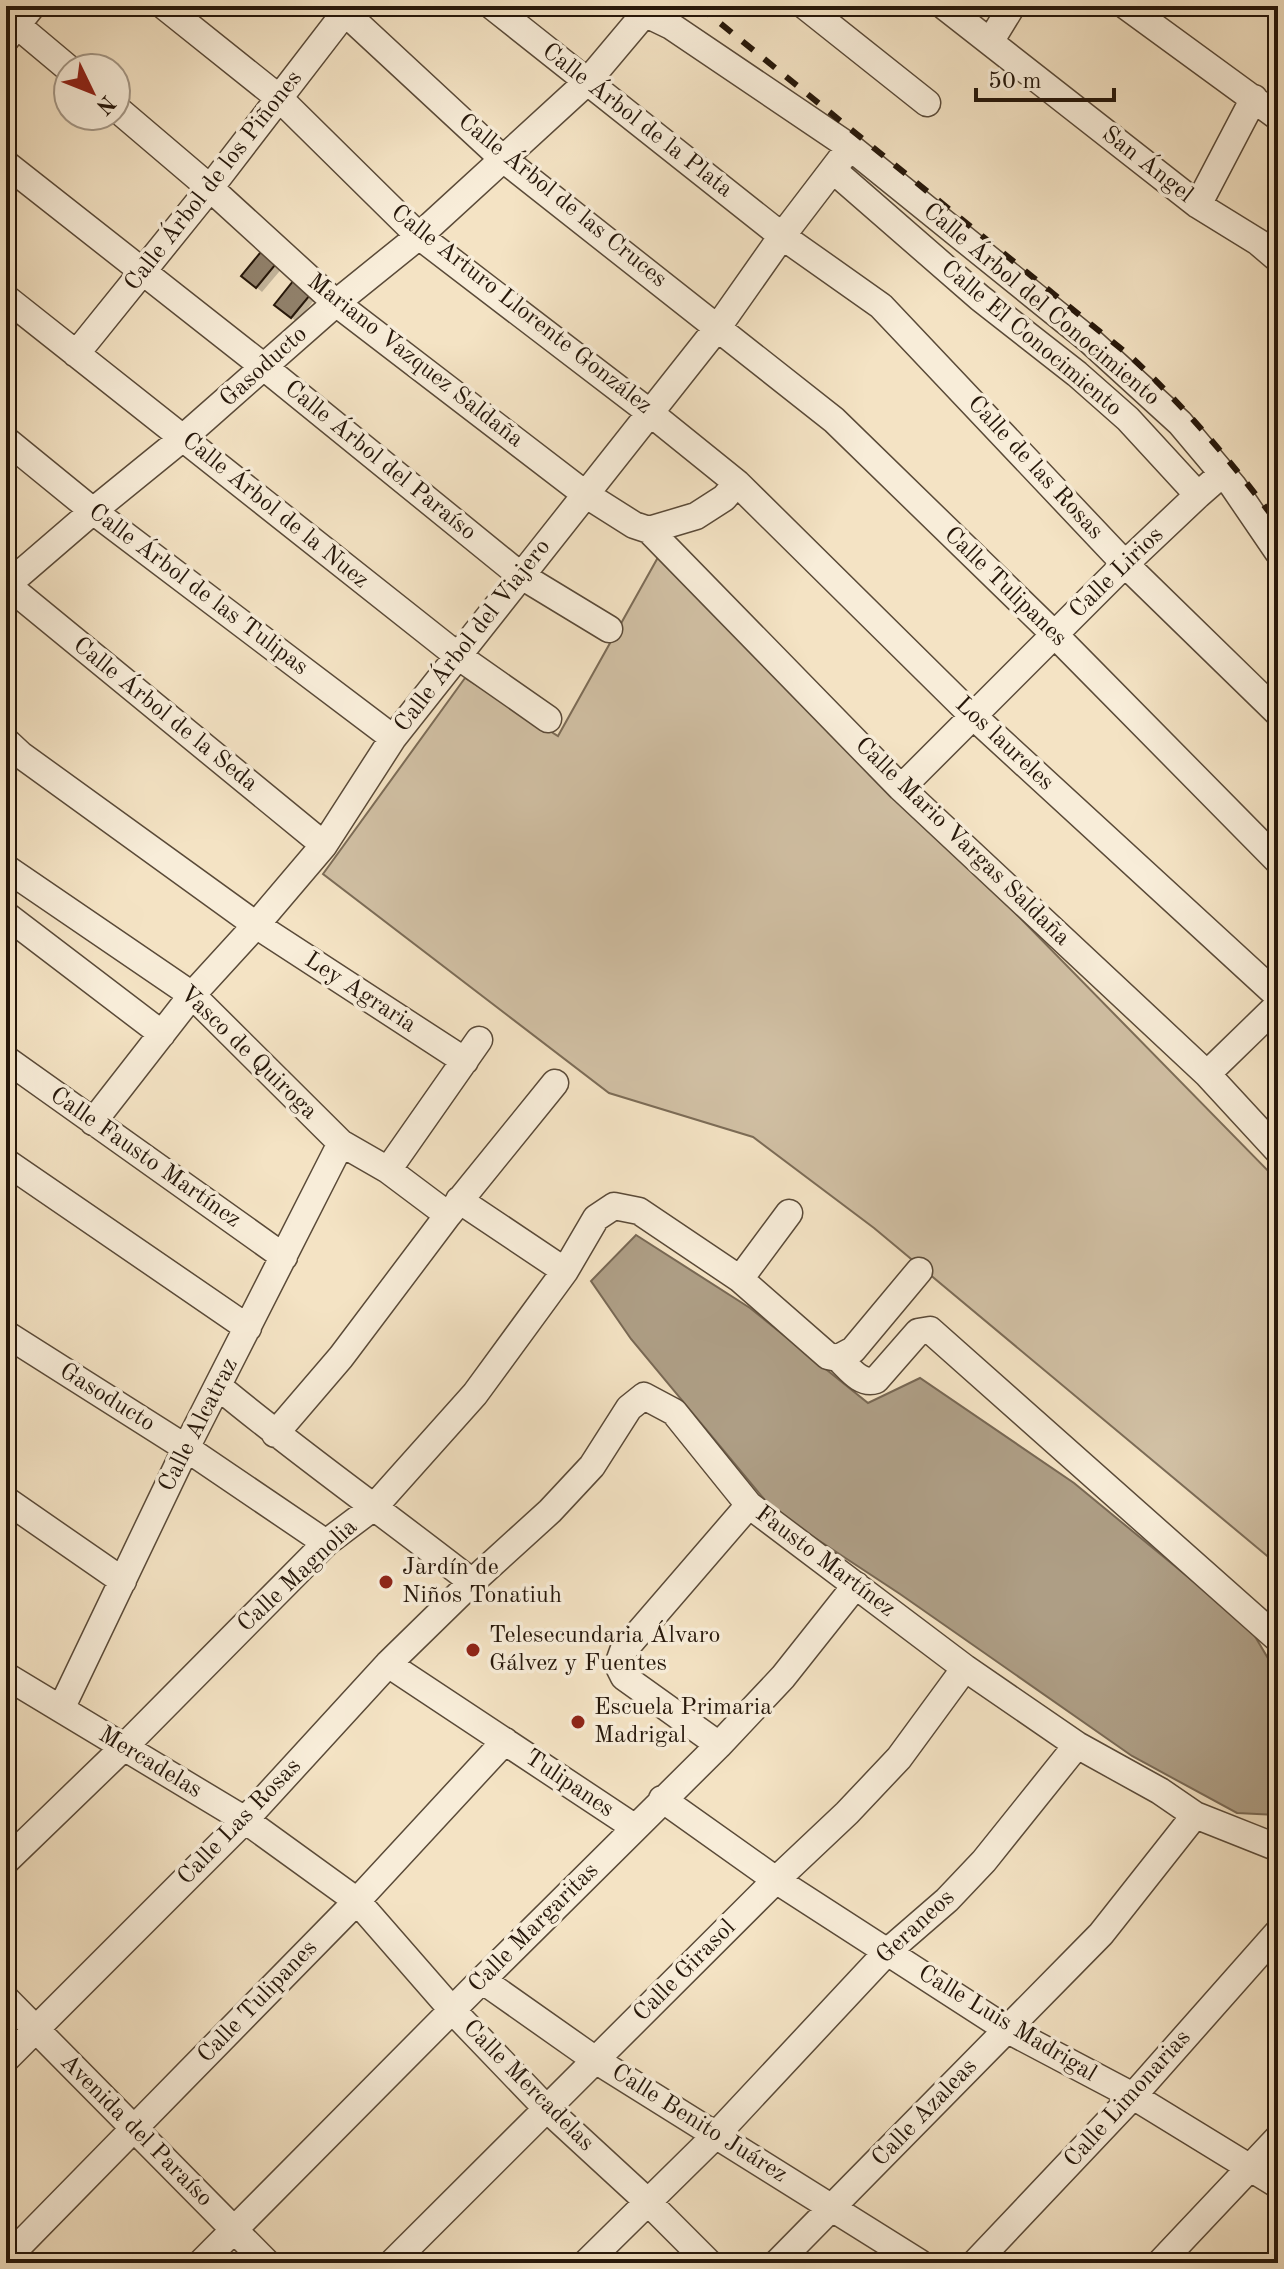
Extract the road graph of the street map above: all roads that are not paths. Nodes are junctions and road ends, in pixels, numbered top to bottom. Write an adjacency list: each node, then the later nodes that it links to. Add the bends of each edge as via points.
1 (164, 6): 13 (street, Calle Arturo Llorente González)
2 (492, 6): 12 (street, Calle Árbol de la Plata)
3 (805, 6): 15 (street)
4 (944, 6): 10 (street, San Ángel)
5 (1012, 6): 10 (street)
6 (1126, 6): 14 (street)
7 (344, 8): 13 (street, Calle Árbol de los Piñones); 19 (street, Calle Árbol de las Cruces)
8 (647, 10): 12 (street, Gasoducto); 18 (street, Calle Árbol del Conocimiento)
9 (15, 21): 11 (street)
10 (990, 42): 23 (street, San Ángel)
11 (52, 54)
12 (587, 82): 19 (street, Gasoducto); 25 (street, Calle Árbol de la Plata)
13 (279, 98): 22 (street, Calle Árbol de los Piñones); 24 (street, Calle Arturo Llorente González)
14 (1254, 98): 16 (street); 23 (street)
15 (927, 103)
16 (1278, 117)
17 (132, 122): 22 (street, Mariano Vazquez Saldaña)
18 (850, 147): 21 (street, Calle Árbol del Viajero); 36 (street, Calle Árbol del Conocimiento, via 1089,340 1180,423)
19 (502, 158): 24 (street, Gasoducto); 30 (street, Calle Árbol de las Cruces)
20 (6, 164): 27 (street, Calle Árbol del Paraíso)
21 (833, 170): 25 (street, Calle Árbol del Viajero); 39 (street, Calle El Conocimiento, via 1128,419)
22 (210, 188): 27 (street, Calle Árbol de los Piñones); 29 (street, Mariano Vazquez Saldaña)
23 (1198, 205): 26 (street, San Ángel)
24 (419, 236): 29 (street, Gasoducto); 33 (street, Calle Arturo Llorente González)
25 (782, 236): 30 (street, Calle Árbol del Viajero); 43 (street, Calle de las Rosas, via 881,306)
26 (1278, 259)
27 (142, 273): 31 (street, Calle Árbol de los Piñones); 32 (street, Calle Árbol del Paraíso)
28 (6, 298): 31 (street, Calle Árbol de la Nuez)
29 (336, 303): 32 (street, Gasoducto); 38 (street, Mariano Vazquez Saldaña)
30 (718, 327): 33 (street, Calle Árbol del Viajero); 47 (street, Calle Tulipanes, via 834,420)
31 (76, 354): 34 (street, Calle Árbol de la Nuez)
32 (264, 367): 34 (street, Gasoducto); 44 (street, Calle Árbol del Paraíso)
33 (649, 412): 37 (street, Calle Arturo Llorente González); 38 (street, Calle Árbol del Viajero)
34 (184, 437): 40 (street, Gasoducto); 48 (street, Calle Árbol de la Nuez)
35 (6, 440): 40 (street, Calle Árbol de las Tulipas)
36 (1222, 474): 39 (street); 42 (street, Calle Árbol del Conocimiento)
37 (737, 483): 41 (street, via 696,516); 50 (street, Los laureles)
38 (585, 494): 41 (street, Mariano Vazquez Saldaña); 44 (street, Calle Árbol del Viajero)
39 (1198, 495): 43 (street, Calle Lirios)
40 (93, 511): 45 (street, Gasoducto); 52 (street, Calle Árbol de las Tulipas)
41 (649, 530): 54 (street, Calle Mario Vargas Saldaña)
42 (1278, 552)
43 (1125, 564): 47 (street, Calle Lirios); 49 (street, Calle de las Rosas)
44 (520, 575): 46 (street, Calle Árbol del Paraíso); 48 (street, Calle Árbol del Viajero)
45 (9, 578): 55 (street, Calle Árbol de la Seda)
46 (609, 629)
47 (1054, 634): 50 (street, Calle Lirios); 56 (street, Calle Tulipanes)
48 (458, 656): 51 (street, Calle Árbol de la Nuez); 52 (street, Calle Árbol del Viajero)
49 (1278, 713)
50 (972, 715): 54 (street, Calle Lirios); 61 (street, Los laureles)
51 (548, 719)
52 (393, 738): 55 (street, Calle Árbol del Viajero)
53 (6, 741): 59 (street, Ley Agraria)
54 (901, 788): 65 (street, Calle Mario Vargas Saldaña)
55 (324, 845): 59 (street, Calle Árbol del Viajero)
56 (1278, 861)
57 (6, 868): 60 (street, Vasco de Quiroga)
58 (6, 915): 63 (street)
59 (256, 925): 60 (street, Calle Árbol del Viajero); 71 (street, Ley Agraria, via 472,1050)
60 (192, 995): 63 (street, Calle Árbol del Viajero); 68 (street, Vasco de Quiroga)
61 (1278, 996)
62 (1278, 1005): 65 (street)
63 (162, 1034): 67 (street, Calle Árbol del Viajero)
64 (6, 1059): 67 (street, Calle Fausto Martínez)
65 (1207, 1074): 69 (street, Calle Mario Vargas Saldaña)
66 (555, 1083): 72 (street)
67 (93, 1122): 74 (street, Calle Fausto Martínez)
68 (341, 1143): 71 (street, Vasco de Quiroga); 74 (street, Calle Alcatraz)
69 (1278, 1151)
70 (6, 1162): 78 (street)
71 (388, 1170): 72 (street, Vasco de Quiroga)
72 (454, 1208): 75 (street, Vasco de Quiroga); 82 (street)
73 (789, 1213): 77 (street)
74 (284, 1257): 78 (street, Calle Alcatraz)
75 (565, 1271): 77 (street, Calle Magnolia, via 596,1218 614,1206 639,1211); 86 (street, Calle Magnolia, via 475,1394)
76 (919, 1271): 80 (street, via 853,1350)
77 (740, 1279): 80 (street, Calle Magnolia, via 828,1356)
78 (248, 1328): 81 (street, Calle Alcatraz)
79 (6, 1334): 83 (street, Gasoducto)
80 (838, 1358): 91 (street, Calle Magnolia, via 861,1379 876,1380 918,1332 930,1330)
81 (219, 1387): 82 (street); 83 (street, Calle Alcatraz)
82 (275, 1434): 86 (street)
83 (186, 1448): 87 (street, Gasoducto); 88 (street, Calle Alcatraz)
84 (6, 1500): 88 (street)
85 (749, 1505): 89 (street, Fausto Martínez, via 674,1412 644,1396 629,1408 592,1466); 90 (street, Fausto Martínez); 97 (street, via 623,1651 618,1665 624,1677)
86 (375, 1506): 87 (street, Calle Magnolia); 89 (street)
87 (326, 1543): 99 (street, Calle Magnolia)
88 (123, 1581): 95 (street, Calle Alcatraz)
89 (472, 1582): 92 (street, Calle Las Rosas)
90 (856, 1585): 93 (street, Fausto Martínez); 97 (street, Calle Margaritas, via 783,1677)
91 (1278, 1639)
92 (388, 1664): 96 (street); 102 (street, Calle Las Rosas)
93 (965, 1668): 98 (street, Fausto Martínez); 106 (street, Calle Girasol, via 899,1758)
94 (6, 1676): 95 (street)
95 (61, 1709): 99 (street, Mercadelas)
96 (505, 1741): 103 (street, Tulipanes); 107 (street, Calle Tulipanes)
97 (719, 1745): 100 (street, Calle Margaritas)
98 (1077, 1745): 101 (street); 109 (street, Geraneos, via 984,1861)
99 (124, 1747): 102 (street, Mercadelas); 105 (street, Calle Magnolia)
100 (662, 1799): 103 (street, Calle Margaritas); 106 (street, Calle Luis Madrigal)
101 (1195, 1815): 104 (street); 114 (street, Calle Azaleas, via 1101,1934)
102 (245, 1820): 107 (street, Mercadelas); 113 (street, Calle Las Rosas)
103 (634, 1827): 110 (street, Calle Margaritas)
104 (1278, 1848)
105 (6, 1861)
106 (776, 1880): 109 (street, Calle Luis Madrigal); 116 (street, Calle Girasol)
107 (357, 1901): 112 (street, Calle Mercadelas); 119 (street, Calle Tulipanes)
108 (1278, 1932): 117 (street, Calle Limonarias)
109 (887, 1952): 114 (street, Calle Luis Madrigal); 120 (street, Geraneos)
110 (482, 1980): 112 (street, Calle Margaritas); 116 (street, Calle Benito Juárez)
111 (6, 1999): 113 (street, Avenida del Paraíso)
112 (453, 2011): 118 (street, Calle Mercadelas); 126 (street, Calle Margaritas)
113 (35, 2028): 115 (street, Calle Las Rosas); 119 (street, Avenida del Paraíso)
114 (1008, 2030): 117 (street, Calle Luis Madrigal); 125 (street, Calle Azaleas)
115 (6, 2059)
116 (597, 2061): 118 (street, Calle Girasol); 120 (street, Calle Benito Juárez)
117 (1133, 2096): 122 (street, Calle Luis Madrigal); 135 (street, Calle Limonarias)
118 (547, 2109): 124 (street, Calle Mercadelas); 130 (street, Calle Girasol)
119 (133, 2130): 126 (street, Avenida del Paraíso); 127 (street, Calle Tulipanes)
120 (716, 2135): 124 (street, Geraneos); 125 (street, Calle Benito Juárez)
121 (1278, 2138): 122 (street)
122 (1248, 2167): 123 (street, Calle Luis Madrigal); 136 (street)
123 (1278, 2185)
124 (648, 2202): 131 (street, Geraneos); 132 (street, Calle Mercadelas)
125 (834, 2207): 133 (street, Calle Azaleas); 134 (street, Calle Benito Juárez)
126 (235, 2231): 128 (street, Calle Margaritas); 129 (street, Avenida del Paraíso)
127 (6, 2259)
128 (201, 2263)
129 (267, 2263)
130 (392, 2263)
131 (586, 2263)
132 (709, 2263)
133 (777, 2263)
134 (920, 2263)
135 (975, 2263)
136 (1160, 2263)

